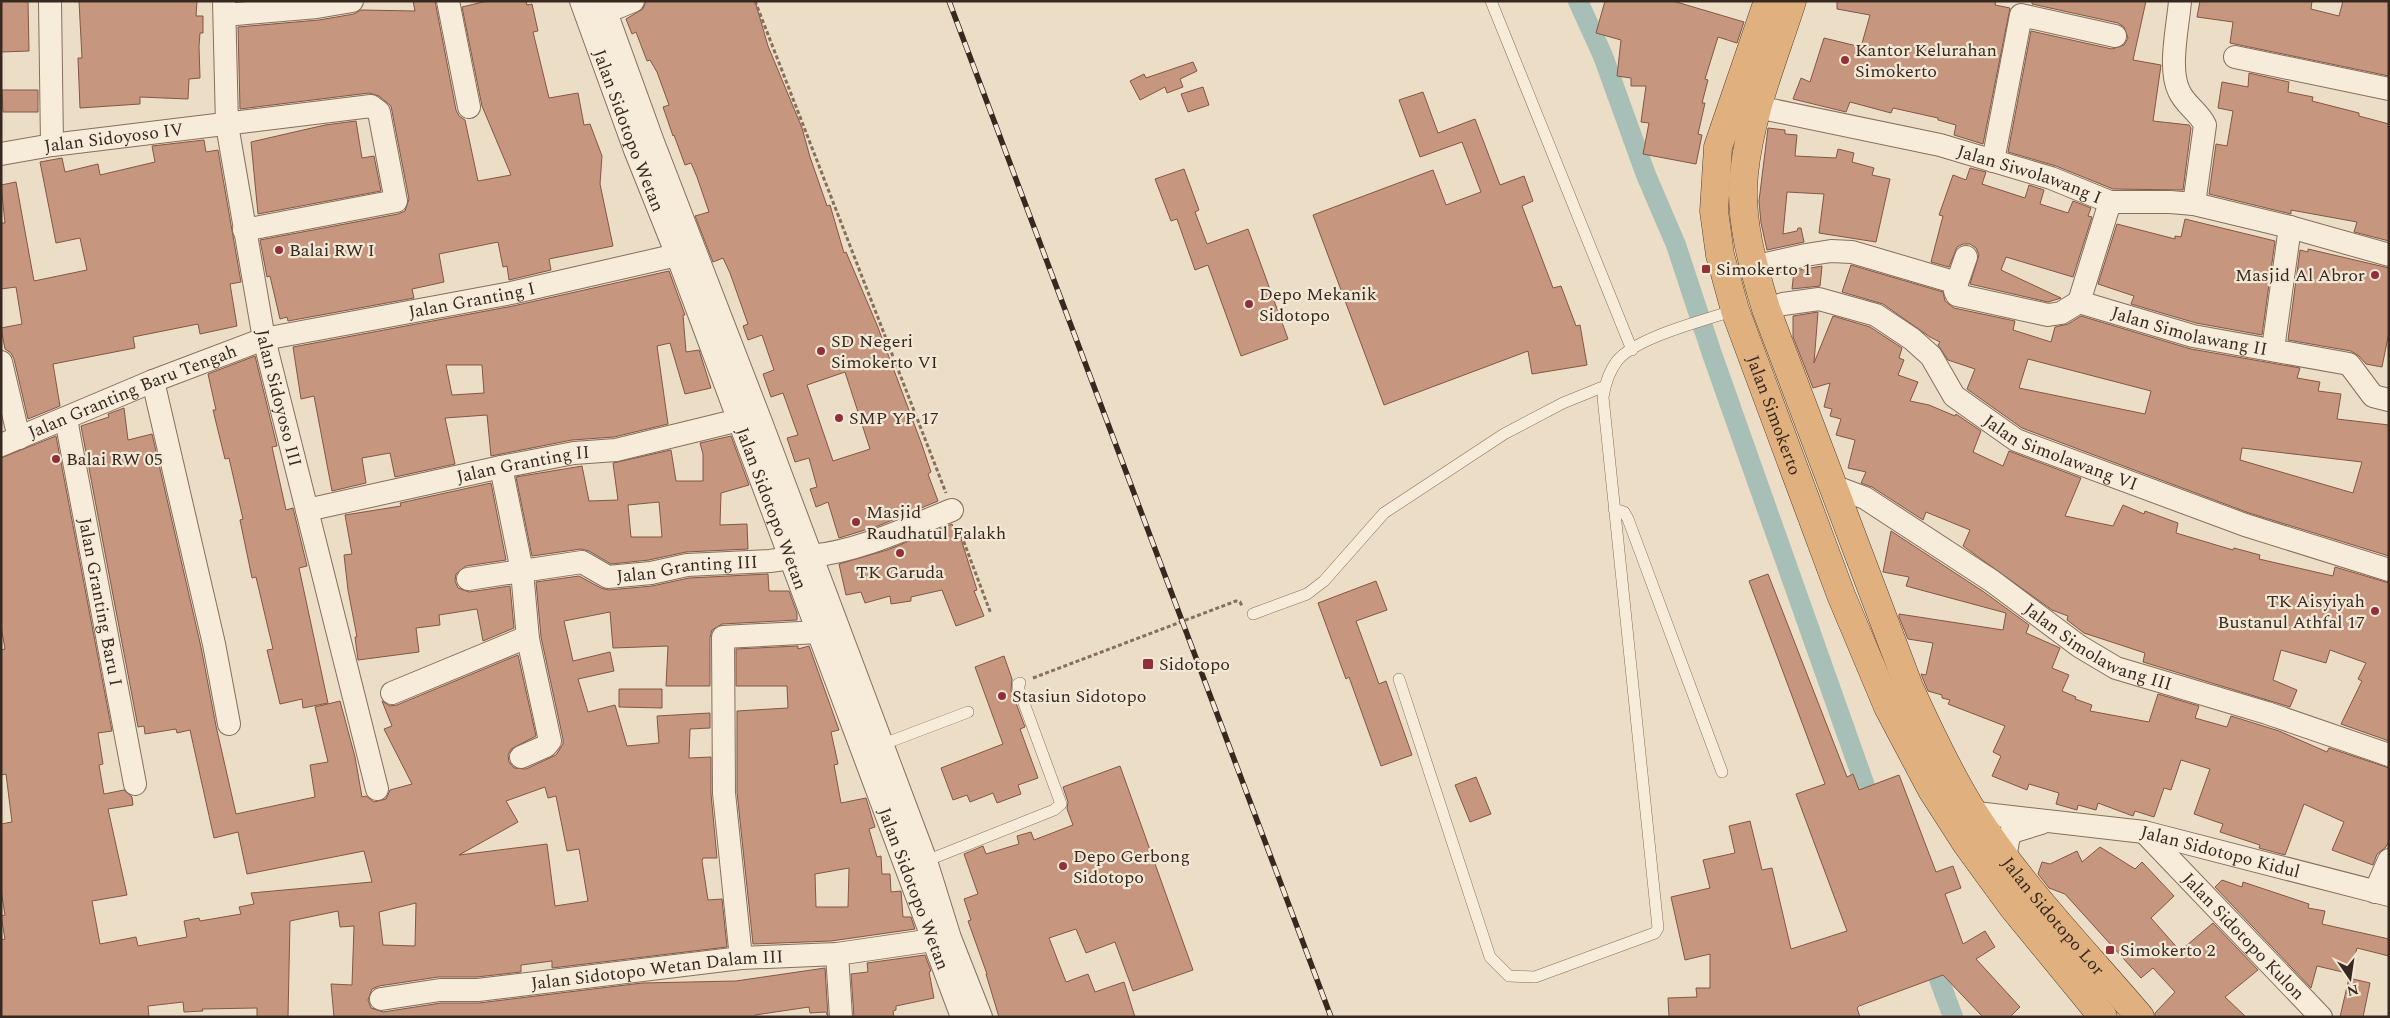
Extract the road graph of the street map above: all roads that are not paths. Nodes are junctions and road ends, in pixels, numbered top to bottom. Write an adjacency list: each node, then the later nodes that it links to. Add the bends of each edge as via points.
1 (50, 1): 19 (street)
2 (352, 1): 11 (street, via 316,7)
3 (448, 1): 17 (street)
4 (581, 1): 20 (street, Jalan Sidotopo Wetan)
5 (633, 1): 10 (street)
6 (1490, 1): 37 (lane)
7 (1768, 1): 34 (highway, Jalan Simokerto, via 1718,147 1714,211)
8 (1792, 1): 16 (highway, Jalan Simokerto)
9 (2180, 1): 24 (street, via 2174,57 2176,84 2183,99 2205,125)
10 (604, 7): 20 (street, Jalan Sidotopo Wetan)
11 (225, 8): 18 (street, Jalan Sidoyoso III)
12 (2021, 8): 13 (street); 22 (street)
13 (2115, 36)
14 (2234, 57): 15 (street)
15 (2389, 89)
16 (1757, 107): 22 (street, Jalan Siwolawang I, via 1940,145); 30 (highway, Jalan Simokerto, via 1744,175 1745,218)
17 (469, 108)
18 (227, 125): 19 (street, Jalan Sidoyoso IV); 26 (street, Jalan Sidoyoso III); 26 (street, Jalan Sidoyoso IV, via 372,106 379,112 396,201)
19 (52, 145): 21 (street, Jalan Sidoyoso IV)
20 (644, 146): 27 (street, Jalan Sidotopo Wetan); 50 (street, Jalan Sidotopo Wetan)
21 (1, 154)
22 (1993, 161): 23 (street, Jalan Siwolawang I, via 2051,178)
23 (2110, 202): 24 (street, Jalan Siwolawang I); 32 (street)
24 (2194, 204): 25 (street, Jalan Siwolawang I)
25 (2290, 227): 28 (street, Jalan Siwolawang I); 36 (street)
26 (244, 230): 35 (street, Jalan Sidoyoso III)
27 (677, 255): 35 (street, Jalan Granting I, via 510,293); 43 (street, Jalan Sidotopo Wetan)
28 (2389, 255)
29 (1966, 257): 31 (street)
30 (1753, 267): 31 (street, via 1830,251 1852,252); 33 (highway, Jalan Simokerto)
31 (1957, 283): 32 (street, via 1957,294 2048,315 2062,313)
32 (2079, 302): 36 (street, Jalan Simolawang II, via 2194,336)
33 (1766, 309): 46 (highway, Jalan Simokerto); 51 (street, Jalan Simolawang VI, via 1819,299 1876,314 1931,356 1954,396 2016,440 2245,525)
34 (1725, 313): 37 (lane, via 1654,338); 68 (highway, Jalan Simokerto, via 1884,698)
35 (264, 339): 39 (street, Jalan Granting Baru Tengah); 48 (street, Jalan Sidoyoso III)
36 (2274, 349): 41 (street, Jalan Simolawang II, via 2348,364 2373,396)
37 (1632, 350): 40 (lane, via 1618,360)
38 (1, 362): 44 (street)
39 (153, 381): 42 (street, Jalan Granting Baru Tengah); 61 (street, via 214,644)
40 (1605, 386): 47 (lane, via 1603,397); 54 (lane, via 1562,403 1504,434 1384,513 1324,581 1307,594)
41 (2389, 400)
42 (66, 419): 44 (street, Jalan Granting Baru Tengah); 66 (street, Jalan Granting Baru I)
43 (739, 420): 45 (street, Jalan Granting II, via 616,450 574,453); 50 (street, Jalan Sidotopo Wetan)
44 (10, 441)
45 (501, 467): 48 (street, Jalan Granting II); 52 (street)
46 (1833, 486): 63 (street, Jalan Simolawang III, via 1872,502 1992,581 2079,646 2116,668 2267,713); 69 (highway, Jalan Simokerto, via 1909,687 1936,746)
47 (1614, 509): 57 (lane, via 1658,928 1655,933 1536,977 1509,976 1496,964 1490,957); 65 (lane, via 1624,512 1628,519)
48 (307, 510): 67 (street, Jalan Sidoyoso III)
49 (952, 510): 50 (street, Jalan Granting III, via 883,538 831,554)
50 (801, 557): 52 (street, Jalan Granting III, via 687,565 651,573 608,577 582,562); 55 (street, Jalan Sidotopo Wetan); 62 (street, Jalan Sidotopo Wetan)
51 (2389, 570)
52 (522, 571): 53 (street, Jalan Granting III); 56 (street)
53 (468, 579)
54 (1253, 614)
55 (819, 632): 76 (street, Jalan Sidotopo Wetan); 78 (street, via 723,636 724,793)
56 (528, 639): 59 (street); 64 (street, via 550,741)
57 (1399, 680)
58 (1020, 683): 74 (lane, via 1018,687 1061,804 1054,810)
59 (392, 693)
60 (968, 712): 62 (lane)
61 (229, 724)
62 (881, 745): 74 (street, Jalan Sidotopo Wetan)
63 (2389, 755)
64 (521, 757)
65 (1722, 772)
66 (135, 784)
67 (377, 788)
68 (1945, 811): 69 (street, Jalan Sidotopo Kidul); 83 (highway, Jalan Sidotopo Lor, via 2012,906)
69 (1972, 811): 70 (street, Jalan Sidotopo Kidul); 72 (highway, Jalan Sidotopo Lor)
70 (2049, 820): 71 (street, Jalan Sidotopo Kidul); 72 (street, Jalan Sidotopo Kidul, via 2009,835)
71 (2144, 832): 75 (street, Jalan Sidotopo Kidul); 85 (street, Jalan Sidotopo Kulon)
72 (2005, 859): 84 (highway, Jalan Sidotopo Lor)
73 (2389, 860): 75 (street)
74 (926, 861): 82 (street, Jalan Sidotopo Wetan, via 950,938)
75 (2382, 894)
76 (933, 940): 77 (street, Jalan Sidotopo Wetan Dalam III); 81 (street, Jalan Sidotopo Wetan)
77 (837, 954): 78 (street, Jalan Sidotopo Wetan Dalam III); 80 (street)
78 (741, 958): 79 (street, Jalan Sidotopo Wetan Dalam III, via 478,990 440,990)
79 (381, 998)
80 (842, 1017)
81 (962, 1017)
82 (981, 1017)
83 (2103, 1017)
84 (2140, 1017)
85 (2321, 1017)

